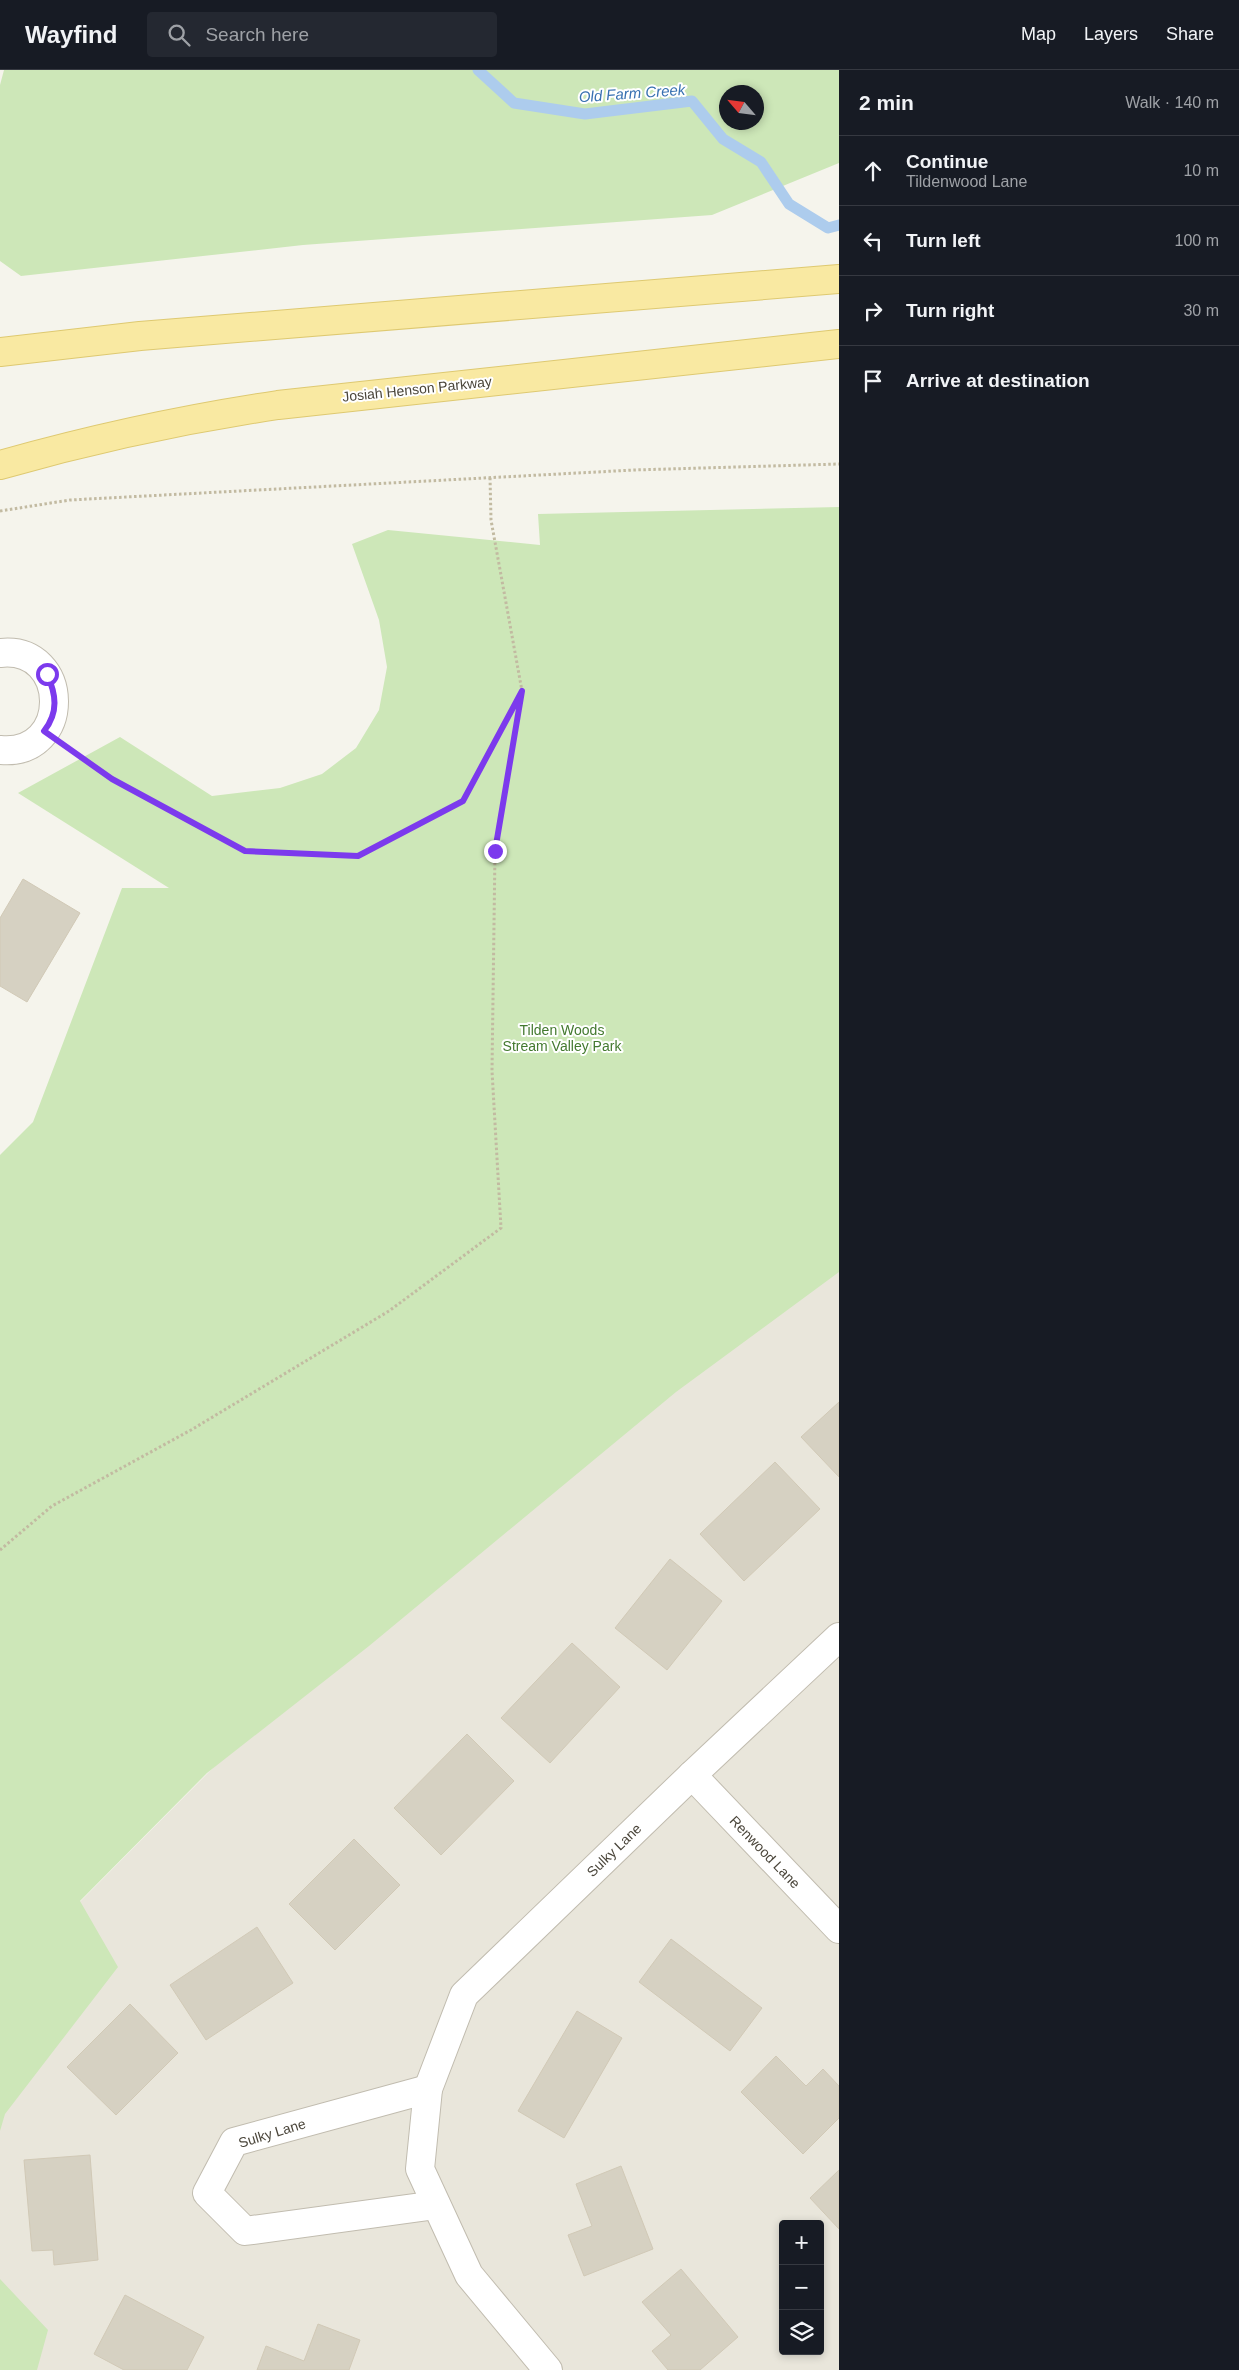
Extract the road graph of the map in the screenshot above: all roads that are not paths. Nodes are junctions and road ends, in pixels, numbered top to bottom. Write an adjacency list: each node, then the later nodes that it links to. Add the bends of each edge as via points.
1 (839, 279): 3 (main road, via 140,336)
2 (839, 344): 4 (main road, Josiah Henson Parkway, via 278,405 122,433)
3 (0, 352)
4 (0, 465)
5 (0, 653): 6 (street, via 20,654 35,661 47,674 54,689 56,706 51,723 41,737 27,746)
6 (0, 750)
7 (839, 1637): 8 (street, Sulky Lane)
8 (692, 1775): 9 (street, Renwood Lane); 10 (street, Sulky Lane, via 464,1995)
9 (839, 1929)
10 (428, 2089): 11 (street, Sulky Lane, via 420,2169); 11 (street, Sulky Lane, via 234,2142 207,2193 245,2231)
11 (436, 2205): 12 (street, Sulky Lane, via 469,2275)
12 (548, 2370)

